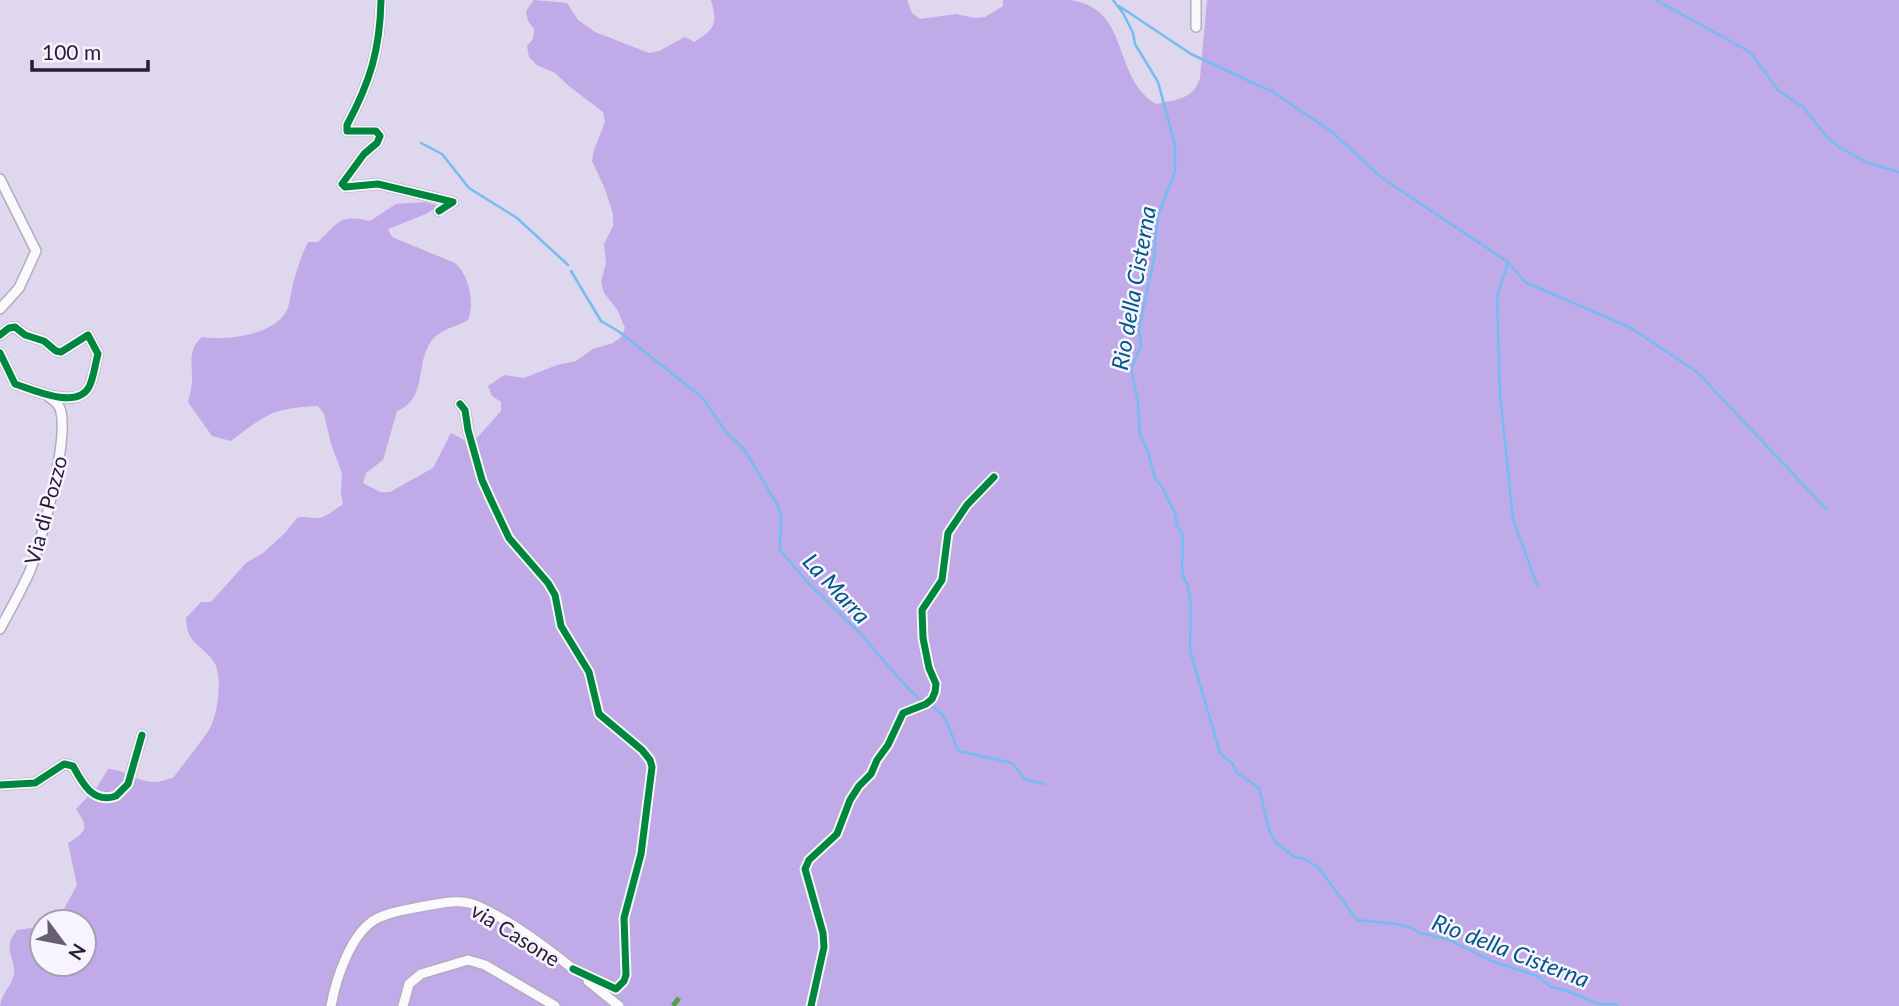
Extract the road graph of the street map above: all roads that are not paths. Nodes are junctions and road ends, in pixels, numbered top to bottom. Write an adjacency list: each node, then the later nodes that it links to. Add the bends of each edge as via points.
1 (381, 0): 5 (street, via 379,40 363,96 347,125 347,131 376,131 380,136 342,184 378,184 453,202)
2 (1196, 0): 3 (street)
3 (1196, 27)
4 (0, 178): 6 (street, via 36,251 19,288)
5 (439, 211)
6 (0, 309)
7 (0, 335): 9 (street, via 15,327 61,352 88,335 98,354 84,394 69,399)
8 (0, 353): 9 (street, via 15,384)
9 (43, 393): 12 (street, Via di Pozzo, via 58,403 61,411 61,448 31,567)
10 (460, 404): 15 (street, via 466,410 482,480 509,538 555,595 561,626 589,672 599,715 642,750 652,767 641,854 624,918 624,981 615,989)
11 (994, 477): 20 (street, via 948,533 942,580 922,610 923,638 936,684 932,699 903,713 871,774 850,800 836,834 808,860 805,869 824,947)
12 (0, 629)
13 (142, 736): 14 (street, via 128,784 116,796 103,798 88,791 69,764 35,783)
14 (0, 786)
15 (573, 969): 16 (street, via Casone, via 478,906 446,902 396,912 368,925 348,955); 19 (street, via Casone)
16 (331, 1006)
17 (403, 1006): 18 (street, via Casone, via 409,984 421,974 468,960 485,965)
18 (555, 1006)
19 (619, 1006)
20 (811, 1006)

